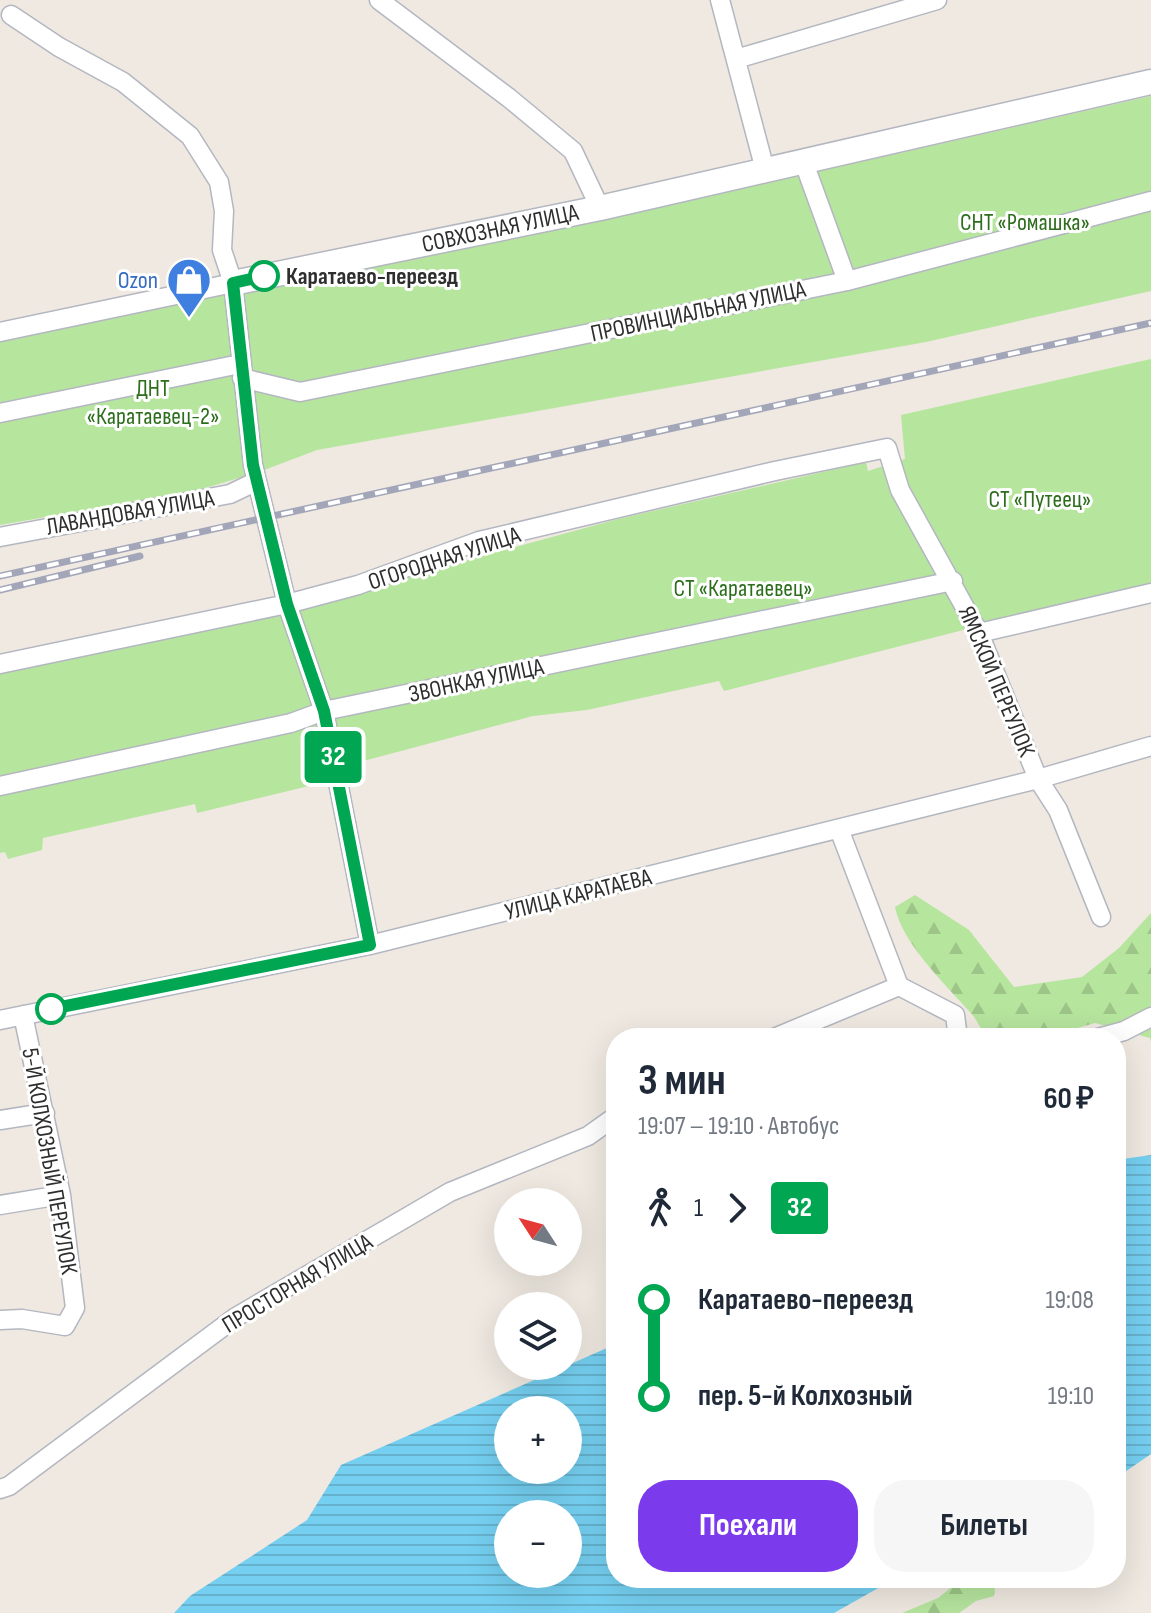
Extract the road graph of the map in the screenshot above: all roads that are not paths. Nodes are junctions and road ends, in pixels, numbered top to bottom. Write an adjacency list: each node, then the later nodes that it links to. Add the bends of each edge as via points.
1 (379, 0): 10 (street, via 573,151)
2 (720, 0): 5 (street)
3 (937, 0): 5 (street)
4 (11, 15): 12 (street, via 123,82 190,136 219,182 222,250)
5 (736, 59): 8 (street)
6 (1151, 82): 7 (street, СОВХОЗНАЯ УЛИЦА)
7 (803, 160): 8 (street, СОВХОЗНАЯ УЛИЦА); 11 (street)
8 (765, 170): 10 (street, СОВХОЗНАЯ УЛИЦА)
9 (1151, 201): 11 (street, ПРОВИНЦИАЛЬНАЯ УЛИЦА)
10 (600, 208): 12 (street, СОВХОЗНАЯ УЛИЦА)
11 (847, 281): 14 (street, ПРОВИНЦИАЛЬНАЯ УЛИЦА, via 300,392)
12 (233, 283): 13 (street, СОВХОЗНАЯ УЛИЦА); 14 (street)
13 (0, 332)
14 (241, 371): 15 (street); 17 (street)
15 (0, 413)
16 (887, 448): 19 (street, ЯМСКОЙ ПЕРЕУЛОК, via 900,490); 21 (street, ОГОРОДНАЯ УЛИЦА, via 479,541 358,585)
17 (257, 481): 18 (street, ЛАВАНДОВАЯ УЛИЦА, via 230,494); 21 (street)
18 (0, 537)
19 (953, 581): 22 (street, ЯМСКОЙ ПЕРЕУЛОК); 24 (street, ЗВОНКАЯ УЛИЦА)
20 (1151, 593): 22 (street)
21 (287, 604): 23 (street, ОГОРОДНАЯ УЛИЦА); 24 (street)
22 (979, 633): 26 (street, ЯМСКОЙ ПЕРЕУЛОК)
23 (0, 664)
24 (324, 711): 27 (street, ЗВОНКАЯ УЛИЦА, via 291,723); 30 (street)
25 (1151, 746): 26 (street, УЛИЦА КАРАТАЕВА)
26 (1038, 779): 28 (street, УЛИЦА КАРАТАЕВА); 29 (street, ЯМСКОЙ ПЕРЕУЛОК, via 1058,810)
27 (0, 786)
28 (839, 829): 30 (street, УЛИЦА КАРАТАЕВА); 31 (street)
29 (1101, 917)
30 (370, 945): 32 (street, УЛИЦА КАРАТАЕВА)
31 (899, 986): 35 (street); 36 (street, via 955,1015)
32 (23, 1015): 34 (street, УЛИЦА КАРАТАЕВА); 38 (street, 5-Й КОЛХОЗНЫЙ ПЕРЕУЛОК)
33 (1151, 1017): 37 (street)
34 (0, 1020)
35 (798, 1028)
36 (957, 1028)
37 (1126, 1030)
38 (45, 1113): 39 (street); 41 (street, 5-Й КОЛХОЗНЫЙ ПЕРЕУЛОК)
39 (0, 1120)
40 (606, 1123): 44 (street, ПРОСТОРНАЯ УЛИЦА, via 588,1136 450,1192 236,1317)
41 (61, 1195): 42 (street); 43 (street, 5-Й КОЛХОЗНЫЙ ПЕРЕУЛОК, via 75,1308 65,1326)
42 (0, 1205)
43 (0, 1320)
44 (0, 1489)

